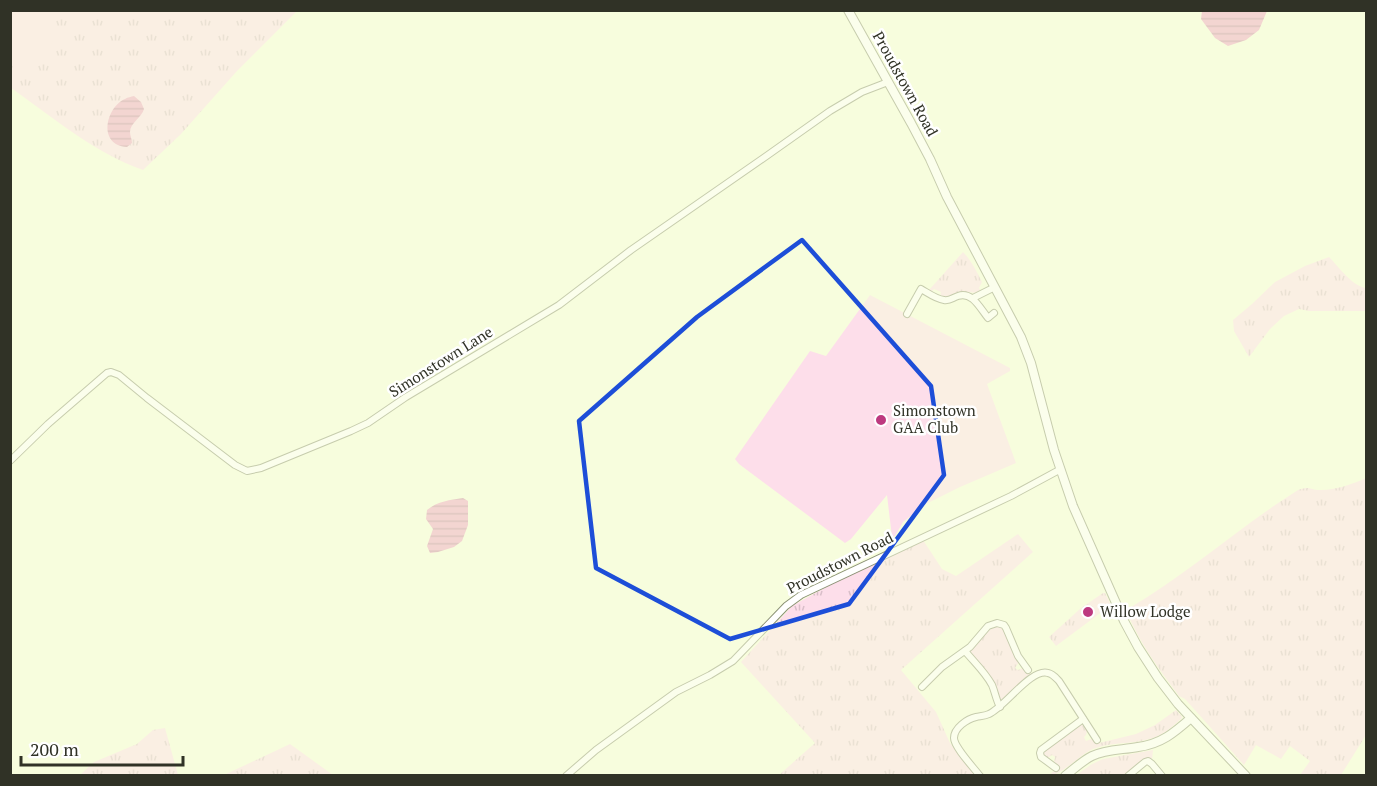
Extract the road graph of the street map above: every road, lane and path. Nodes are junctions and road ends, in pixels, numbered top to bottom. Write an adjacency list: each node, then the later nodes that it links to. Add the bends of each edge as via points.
1 (848, 10): 2 (main road, Proudstown Road)
2 (888, 82): 3 (main road, Proudstown Road); 7 (street, Simonstown Lane, via 830,111 631,249 559,305 351,432 247,471 111,372)
3 (994, 287): 4 (street); 8 (main road, Proudstown Road, via 1031,363)
4 (973, 298): 5 (street, via 988,318); 6 (street, via 964,295 942,300 921,289)
5 (994, 313)
6 (907, 314)
7 (10, 461)
8 (1061, 469): 17 (main road, Proudstown Road, via 1081,524 1134,639 1158,678); 21 (street, Proudstown Road, via 801,595 733,661 676,692)
9 (965, 651): 10 (street, via 988,626 1001,623); 14 (street); 16 (street, via 988,679)
10 (1023, 663): 11 (street); 12 (street)
11 (1016, 669)
12 (1028, 670)
13 (923, 675): 14 (street)
14 (928, 681): 15 (street)
15 (922, 687)
16 (1000, 707): 18 (street, via 1029,680 1046,672 1059,681); 22 (street, via 969,719 954,735 956,744)
17 (1191, 718): 23 (main road, via 1166,739 1092,756); 26 (main road, Proudstown Road)
18 (1083, 719): 19 (street, via 1095,737); 20 (street, via 1041,750 1040,755 1052,760)
19 (1085, 739)
20 (1056, 768)
21 (566, 776)
22 (980, 776)
23 (1065, 776)
24 (1128, 776): 25 (street, via 1148,761)
25 (1162, 776)
26 (1246, 776)

